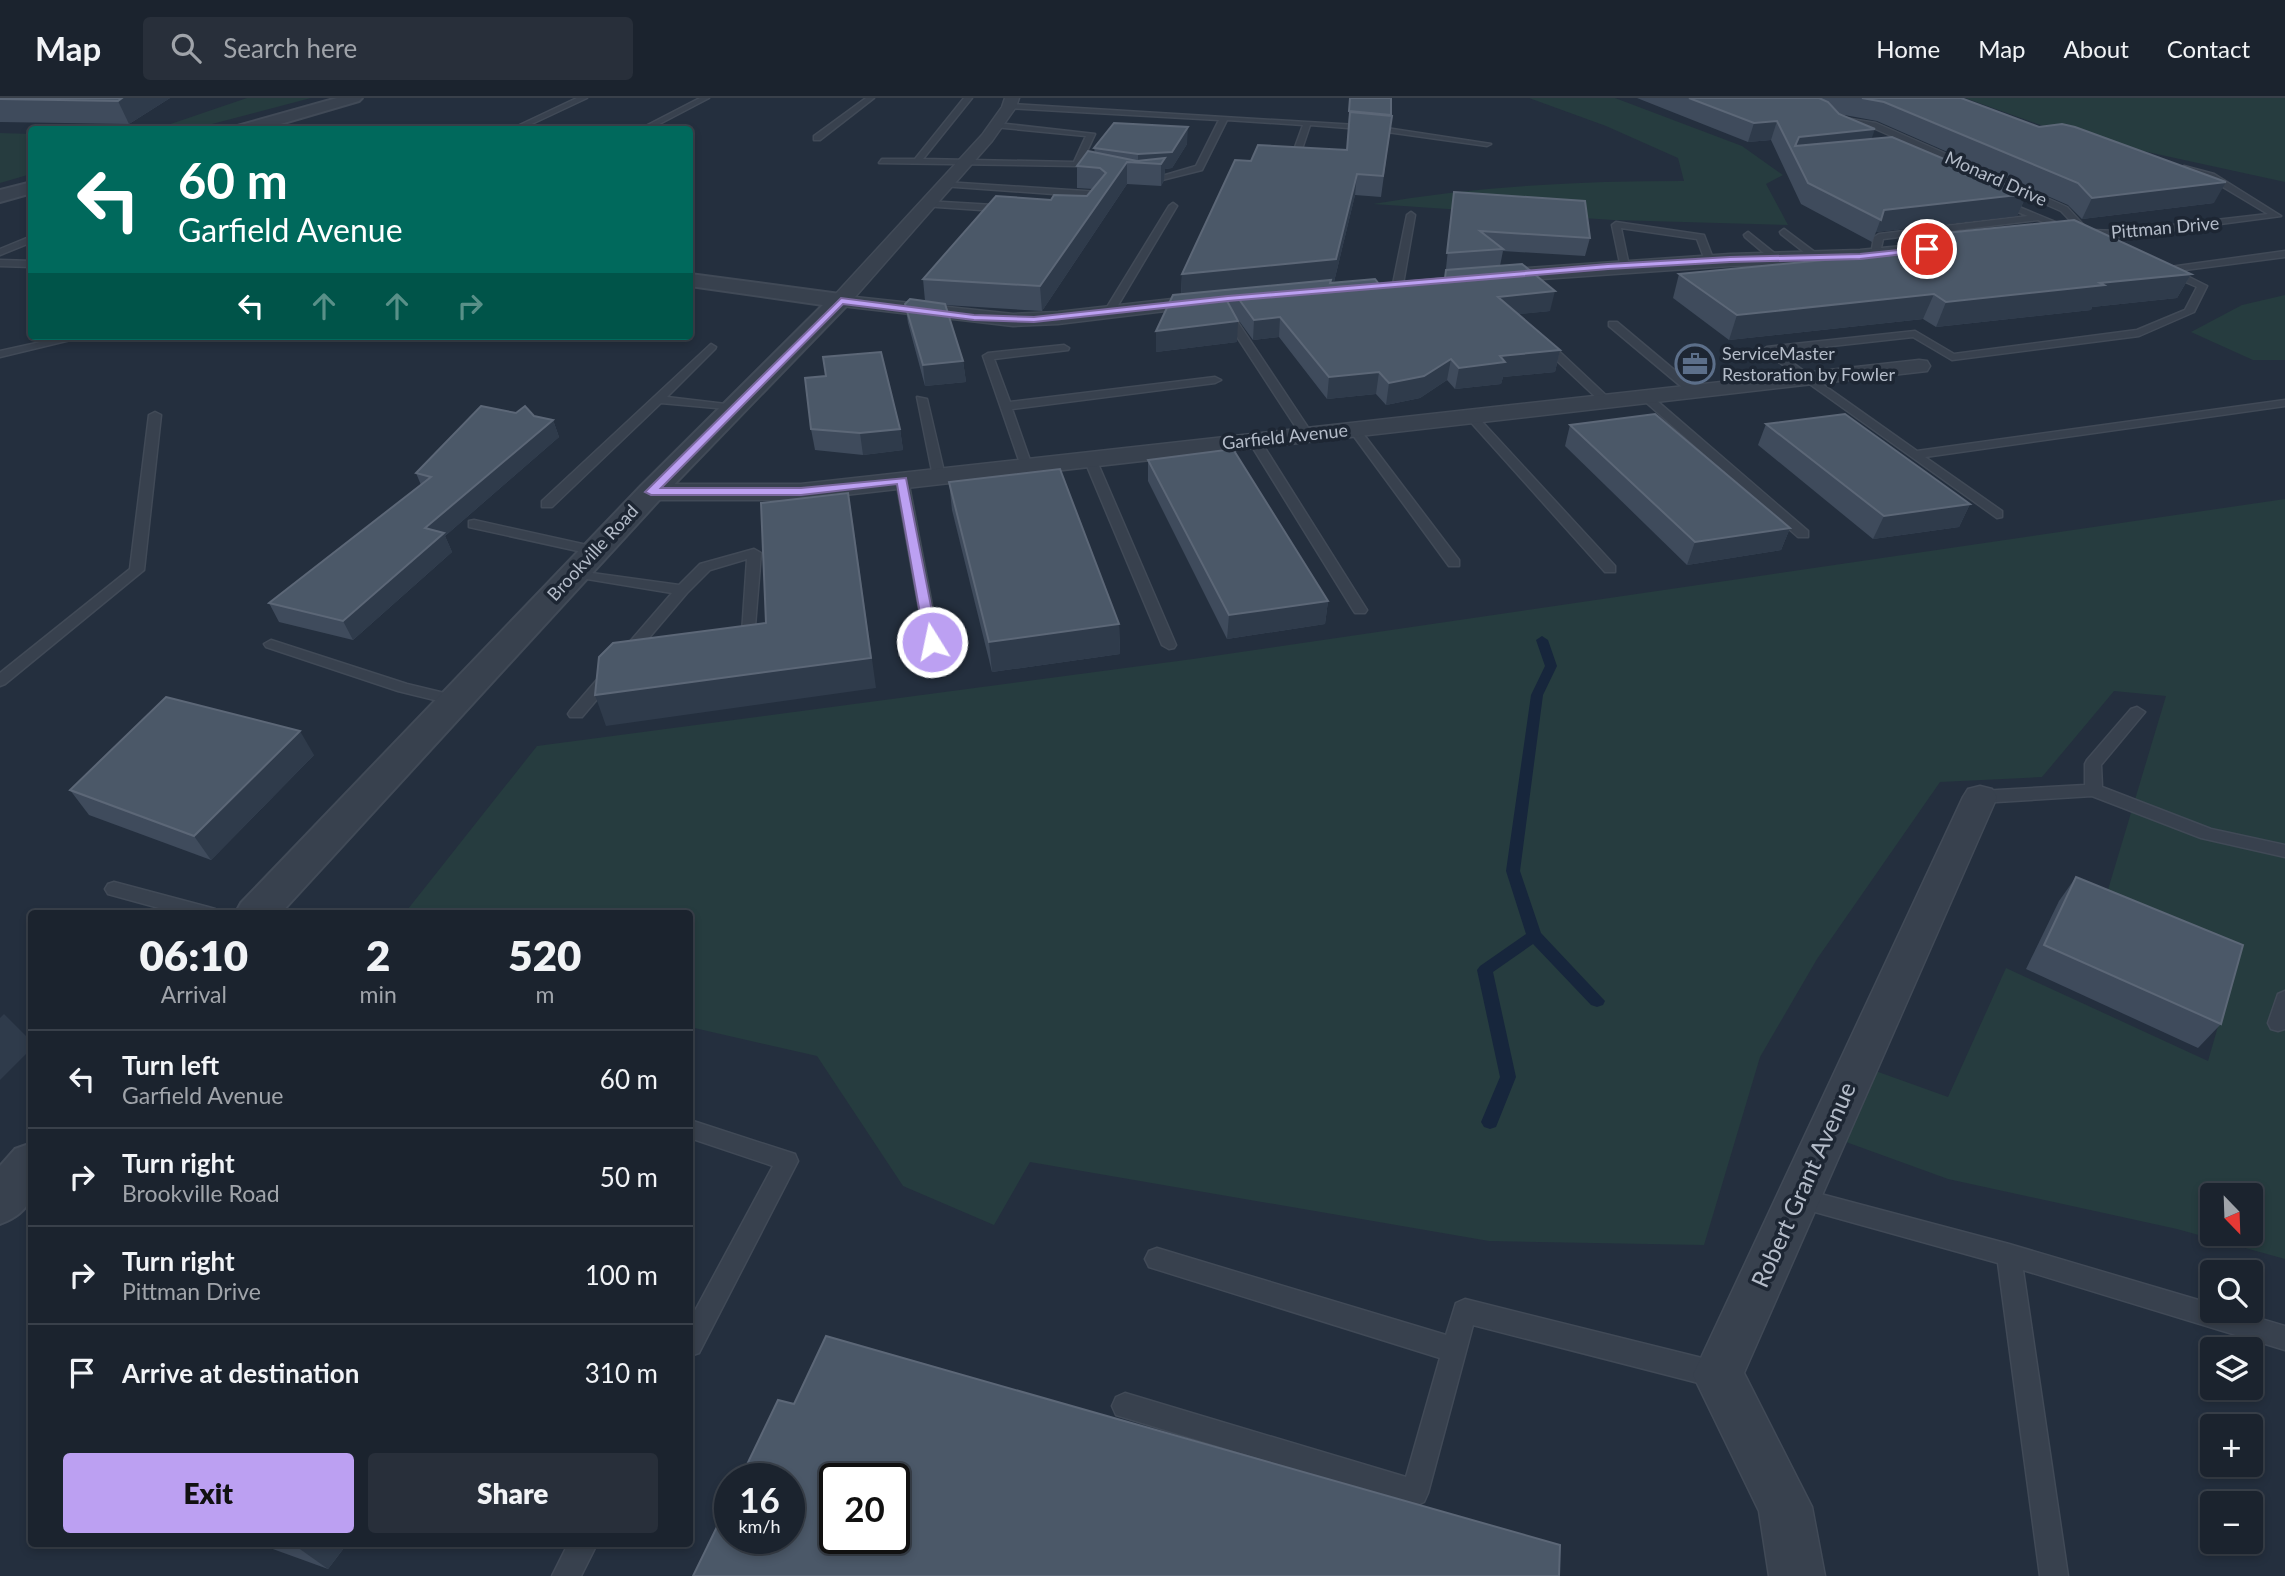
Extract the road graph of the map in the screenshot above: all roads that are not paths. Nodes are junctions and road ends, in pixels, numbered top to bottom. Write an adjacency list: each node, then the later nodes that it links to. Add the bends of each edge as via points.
1 (354, 98): 10 (street)
2 (583, 98): 11 (lane)
3 (705, 98): 12 (lane)
4 (870, 98): 14 (lane)
5 (968, 98): 17 (lane)
6 (1011, 102): 7 (lane); 9 (street, Brookville Road)
7 (1224, 118): 8 (lane); 23 (lane, via 1199,168 1162,178)
8 (1307, 123): 15 (lane); 19 (lane)
9 (997, 125): 18 (street, Brookville Road); 20 (lane, via 1091,134)
10 (254, 126)
11 (521, 126)
12 (649, 126)
13 (1836, 129): 35 (lane, Monard Drive, via 1826,117 1873,125 2064,209)
14 (817, 138)
15 (1487, 144)
16 (882, 161): 17 (lane)
17 (918, 161): 18 (lane)
18 (966, 161): 20 (lane); 24 (street, Brookville Road)
19 (1294, 161)
20 (1077, 163): 22 (lane)
21 (2171, 164): 35 (lane, Pittman Drive, via 2211,176 2277,216 2121,234)
22 (1089, 169)
23 (1125, 176)
24 (945, 184): 28 (street, Brookville Road); 31 (lane, via 1100,195)
25 (28, 188): 26 (street)
26 (0, 196)
27 (1986, 196): 33 (lane, Monard Drive)
28 (926, 204): 30 (lane); 56 (street, Brookville Road)
29 (1173, 206): 57 (lane)
30 (1019, 210)
31 (1086, 214)
32 (1411, 215): 53 (lane)
33 (2036, 218): 35 (lane, Monard Drive); 41 (lane, via 1879,237)
34 (1784, 232): 43 (lane)
35 (2085, 233): 38 (lane); 41 (street, Pittman Drive)
36 (1748, 235): 42 (lane)
37 (28, 241): 39 (lane)
38 (2117, 247)
39 (0, 252)
40 (2285, 254): 49 (lane)
41 (1876, 255): 43 (street, Pittman Drive)
42 (1775, 258): 43 (street, Pittman Drive); 44 (street, Pittman Drive)
43 (1817, 258)
44 (1709, 261): 48 (street, Pittman Drive); 48 (lane, via 1701,237 1616,225)
45 (0, 262): 46 (lane)
46 (28, 264)
47 (2154, 264): 49 (lane)
48 (1624, 266): 50 (street, Pittman Drive)
49 (2166, 270): 67 (lane, via 2202,286 2189,312 2139,333 1952,357 1915,334 1767,351)
50 (1463, 279)
51 (693, 280): 54 (street)
52 (1424, 282): 53 (street)
53 (1391, 284)
54 (761, 290): 56 (street); 61 (street, via 787,301 799,314)
55 (1241, 297): 57 (street)
56 (841, 301): 57 (street, via 1013,320); 61 (street, Brookville Road)
57 (1109, 312)
58 (1233, 323): 80 (lane)
59 (1613, 324): 69 (lane)
60 (1531, 331): 73 (lane)
61 (803, 338): 76 (street, Brookville Road)
62 (64, 340): 65 (lane)
63 (711, 347): 71 (lane)
64 (1064, 348): 75 (lane, via 988,356)
65 (0, 354)
66 (1919, 366): 67 (street, Garfield Avenue)
67 (1805, 378): 69 (street, Garfield Avenue); 82 (lane)
68 (1215, 380): 75 (lane)
69 (1693, 391): 70 (street, Garfield Avenue)
70 (1645, 396): 73 (street, Garfield Avenue); 91 (lane)
71 (658, 399): 76 (lane); 88 (lane)
72 (922, 399): 85 (lane)
73 (1606, 401): 78 (street, Garfield Avenue)
74 (2285, 403): 82 (lane)
75 (1005, 406): 84 (lane)
76 (734, 408): 87 (street, Brookville Road)
77 (155, 415): 103 (lane, via 137,570)
78 (1471, 416): 79 (street, Garfield Avenue); 94 (lane)
79 (1354, 429): 80 (street, Garfield Avenue); 93 (lane)
80 (1307, 435): 81 (street, Garfield Avenue)
81 (1254, 440): 83 (street, Garfield Avenue); 96 (lane)
82 (1914, 455): 89 (lane)
83 (1090, 459): 84 (street, Garfield Avenue); 99 (lane)
84 (1026, 466): 85 (street, Garfield Avenue)
85 (939, 476): 86 (street, Garfield Avenue)
86 (902, 480): 87 (street, Garfield Avenue, via 801,492); 97 (lane)
87 (651, 492): 92 (street, Brookville Road)
88 (547, 504)
89 (1997, 514)
90 (474, 524): 92 (lane)
91 (1803, 534)
92 (585, 562): 95 (lane); 104 (street, Brookville Road)
93 (1454, 563)
94 (1610, 569)
95 (682, 590): 100 (lane, via 705,567 754,553 748,648); 102 (lane)
96 (1360, 610)
97 (932, 642)
98 (271, 644): 104 (lane, via 403,688)
99 (1169, 645)
100 (735, 650)
101 (643, 663): 102 (lane)
102 (617, 666): 106 (lane)
103 (0, 681)
104 (455, 700): 112 (street, Brookville Road)
105 (2137, 712): 107 (lane, via 2093,765)
106 (576, 714)
107 (2094, 790): 108 (lane); 109 (lane, via 2207,834)
108 (1980, 797): 117 (street, Robert Grant Avenue)
109 (2285, 851)
110 (114, 889): 111 (lane)
111 (193, 910)
112 (259, 910)
113 (2285, 999): 114 (lane)
114 (2278, 1023)
115 (693, 1130): 122 (lane, via 787,1161)
116 (28, 1169): 118 (street)
117 (1798, 1198): 119 (lane); 124 (street, Robert Grant Avenue)
118 (0, 1202)
119 (2009, 1255): 121 (lane); 129 (lane)
120 (1157, 1259): 123 (lane)
121 (2285, 1338)
122 (693, 1339)
123 (1454, 1350): 124 (lane, via 1465,1311); 125 (lane, via 1415,1493)
124 (1718, 1374): 128 (street, via 1785,1507)
125 (1125, 1406)
126 (581, 1547): 127 (lane)
127 (566, 1576)
128 (1797, 1576)
129 (2054, 1576)

